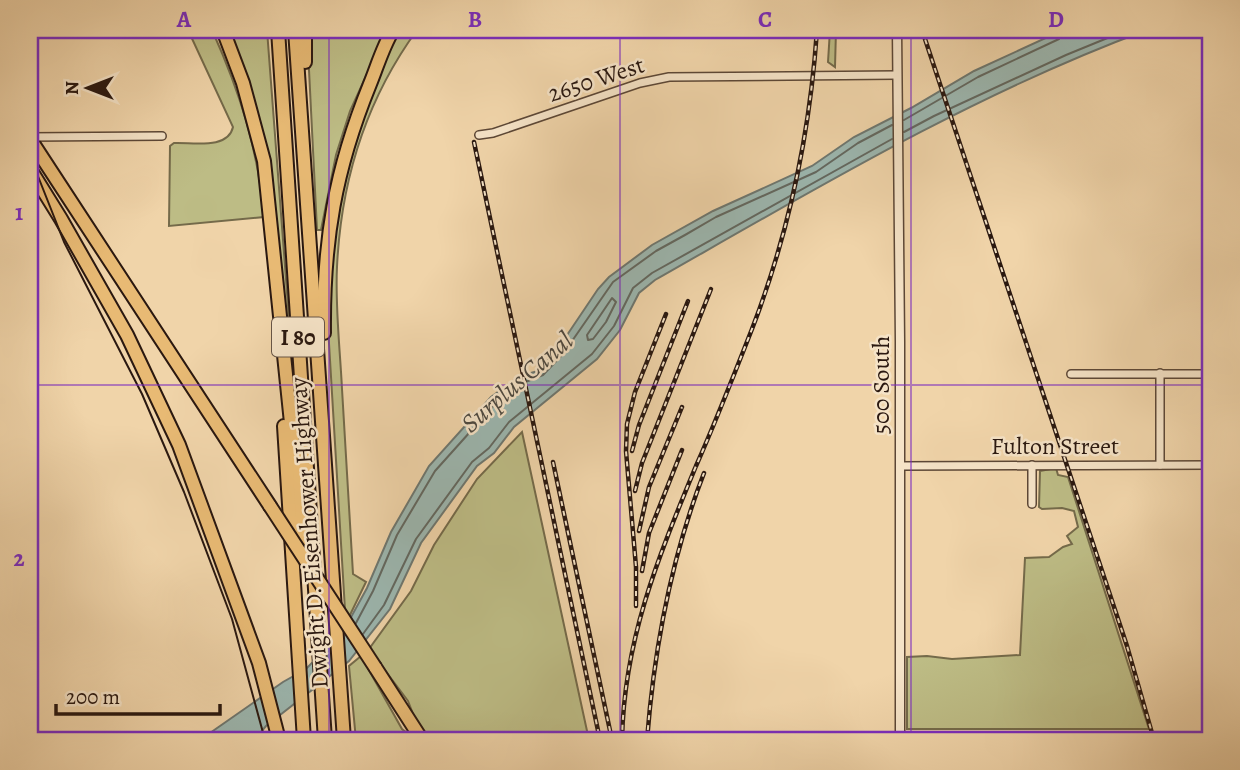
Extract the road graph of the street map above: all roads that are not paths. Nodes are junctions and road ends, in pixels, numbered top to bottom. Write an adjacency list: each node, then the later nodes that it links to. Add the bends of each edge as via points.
1 (221, 30): 13 (highway, via 243,83 264,161)
2 (295, 30): 12 (highway, Dwight D. Eisenhower Highway / I 80)
3 (305, 30): 12 (highway)
4 (393, 30): 17 (highway, via 352,128 329,225)
5 (897, 30): 7 (street, 500 South)
6 (278, 33): 23 (highway, Dwight D. Eisenhower Highway / I 80)
7 (897, 75): 8 (street, 2650 West, via 669,77); 21 (street, 500 South)
8 (479, 135)
9 (162, 136): 10 (street)
10 (30, 138): 28 (highway, bridge)
11 (30, 169): 24 (highway, via 127,335 179,445)
12 (305, 171): 17 (highway, Dwight D. Eisenhower Highway / I 80)
13 (278, 306): 23 (highway, via 309,605); 25 (highway)
14 (1160, 373): 15 (street); 16 (street); 19 (street)
15 (1071, 374)
16 (1210, 374)
17 (324, 442): 27 (highway, Dwight D. Eisenhower Highway / I 80)
18 (1032, 465): 19 (street, Fulton Street); 21 (street, Fulton Street); 22 (street)
19 (1160, 465): 20 (street, Fulton Street)
20 (1210, 465)
21 (900, 466): 29 (street, 500 South)
22 (1032, 504)
23 (319, 644): 26 (highway, Dwight D. Eisenhower Highway / I 80)
24 (278, 734)
25 (304, 740)
26 (325, 740)
27 (344, 740)
28 (422, 740)
29 (900, 740)

